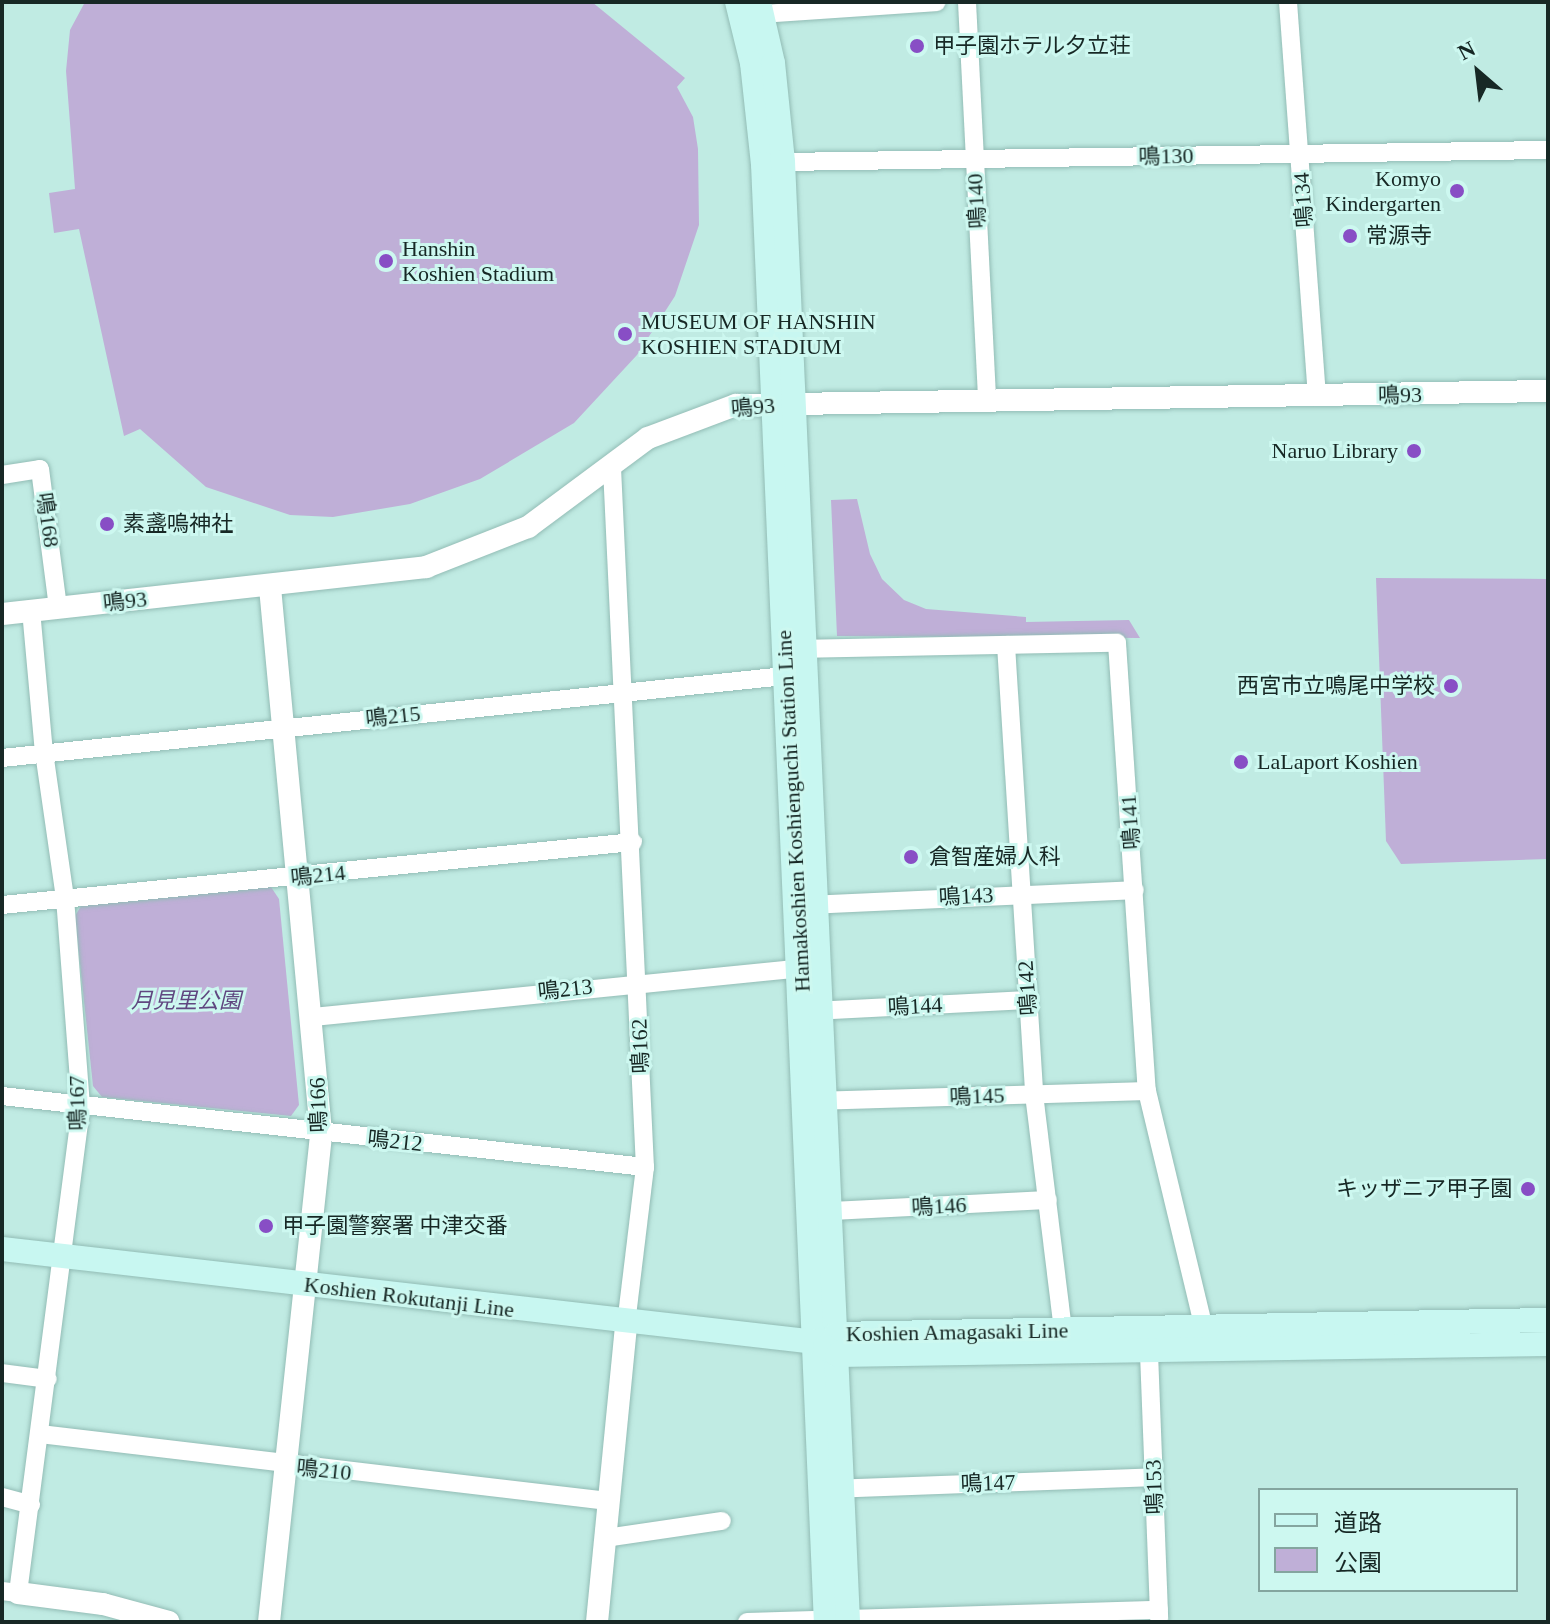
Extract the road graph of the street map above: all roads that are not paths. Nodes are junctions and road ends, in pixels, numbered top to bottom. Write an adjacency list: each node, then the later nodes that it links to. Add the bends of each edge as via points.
1 (737, 2): 13 (main road, Hamakoshien Koshienguchi Station Line, via 752,63)
2 (937, 2): 5 (street)
3 (967, 2): 8 (street, 鳴140)
4 (1288, 2): 7 (street, 鳴134)
5 (760, 8): 9 (main road, Hamakoshien Koshienguchi Station Line, via 773,63)
6 (1548, 150): 7 (street, 鳴130)
7 (1300, 154): 8 (street, 鳴130); 11 (street, 鳴134)
8 (974, 159): 9 (street, 鳴130); 12 (street, 鳴140)
9 (783, 162): 13 (main road, Hamakoshien Koshienguchi Station Line)
10 (1548, 391): 11 (street, 鳴93)
11 (1317, 397): 12 (street, 鳴93)
12 (987, 401): 13 (street, 鳴93)
13 (784, 404): 14 (street, 鳴93, via 736,405 687,422 648,438); 21 (main road, Hamakoshien Koshienguchi Station Line)
14 (612, 468): 16 (street, 鳴93, via 528,527 426,567); 23 (street, 鳴162)
15 (2, 475): 17 (street, 鳴168, via 40,469)
16 (270, 587): 17 (street, 鳴93); 24 (street, 鳴166)
17 (58, 608): 18 (street, 鳴93)
18 (31, 611): 19 (street, 鳴93); 25 (street, 鳴167)
19 (2, 614)
20 (1006, 645): 21 (street, 鳴141); 29 (street, 鳴141, via 1117,643); 30 (street, 鳴142)
21 (795, 649): 22 (main road, Hamakoshien Koshienguchi Station Line); 33 (main road, Hamakoshien Koshienguchi Station Line)
22 (785, 676): 23 (street, 鳴215); 33 (main road, Hamakoshien Koshienguchi Station Line)
23 (626, 692): 24 (street, 鳴215); 27 (street, 鳴162)
24 (283, 728): 25 (street, 鳴215); 28 (street, 鳴166)
25 (44, 753): 26 (street, 鳴215); 31 (street, 鳴167)
26 (2, 758)
27 (633, 842): 28 (street, 鳴214); 35 (street, 鳴162)
28 (301, 877): 31 (street, 鳴214); 38 (street, 鳴166)
29 (1135, 890): 30 (street, 鳴143); 39 (street, 鳴141)
30 (1020, 894): 33 (street, 鳴143); 36 (street, 鳴142)
31 (65, 898): 32 (street, 鳴214); 43 (street, 鳴167)
32 (2, 905)
33 (807, 905): 34 (main road, Hamakoshien Koshienguchi Station Line)
34 (809, 968): 35 (street, 鳴213); 37 (main road, Hamakoshien Koshienguchi Station Line)
35 (638, 981): 38 (street, 鳴213); 45 (street, 鳴162)
36 (1028, 1000): 37 (street, 鳴144); 40 (street, 鳴142)
37 (811, 1011): 42 (main road, Hamakoshien Koshienguchi Station Line)
38 (313, 1017): 44 (street, 鳴166)
39 (1147, 1091): 40 (street, 鳴145); 53 (street, 鳴141)
40 (1034, 1094): 42 (street, 鳴145); 46 (street, 鳴142)
41 (2, 1096): 43 (street, 鳴212)
42 (816, 1100): 47 (main road, Hamakoshien Koshienguchi Station Line); 55 (main road, Hamakoshien Koshienguchi Station Line)
43 (81, 1106): 44 (street, 鳴212); 49 (street, 鳴167)
44 (321, 1132): 45 (street, 鳴212); 50 (street, 鳴166)
45 (645, 1167): 52 (street, 鳴162)
46 (1048, 1200): 47 (street, 鳴146); 54 (street, 鳴142)
47 (831, 1211): 55 (main road, Hamakoshien Koshienguchi Station Line)
48 (2, 1249): 49 (main road, Koshien Rokutanji Line)
49 (65, 1256): 50 (main road, Koshien Rokutanji Line); 59 (street, 鳴167)
50 (303, 1283): 52 (main road, Koshien Rokutanji Line); 61 (street, 鳴166)
51 (1548, 1320): 53 (main road, Koshien Amagasaki Line)
52 (626, 1324): 55 (main road, Koshien Rokutanji Line); 65 (street, 鳴162)
53 (1203, 1325): 54 (main road, Koshien Amagasaki Line)
54 (1063, 1329): 55 (main road, Koshien Amagasaki Line)
55 (829, 1344): 57 (main road, Koshien Amagasaki Line); 63 (main road, Hamakoshien Koshienguchi Station Line)
56 (1548, 1344): 57 (main road, Koshien Amagasaki Line)
57 (1149, 1353): 62 (street, 鳴153)
58 (2, 1373): 59 (street)
59 (48, 1379): 60 (street, 鳴167)
60 (40, 1434): 61 (street, 鳴210); 66 (street, 鳴167)
61 (285, 1466): 65 (street, 鳴210); 73 (street, 鳴166)
62 (1154, 1477): 63 (street, 鳴147); 70 (street, 鳴153)
63 (832, 1489): 71 (main road, Hamakoshien Koshienguchi Station Line)
64 (2, 1497): 66 (street)
65 (608, 1501): 68 (street, 鳴162)
66 (31, 1505): 69 (street, 鳴167)
67 (722, 1521): 68 (street)
68 (605, 1538): 74 (street, 鳴162)
69 (10, 1592): 72 (street, via 103,1604)
70 (1159, 1616): 71 (street)
71 (837, 1620): 75 (street)
72 (169, 1622)
73 (269, 1622)
74 (597, 1622)
75 (747, 1622)

